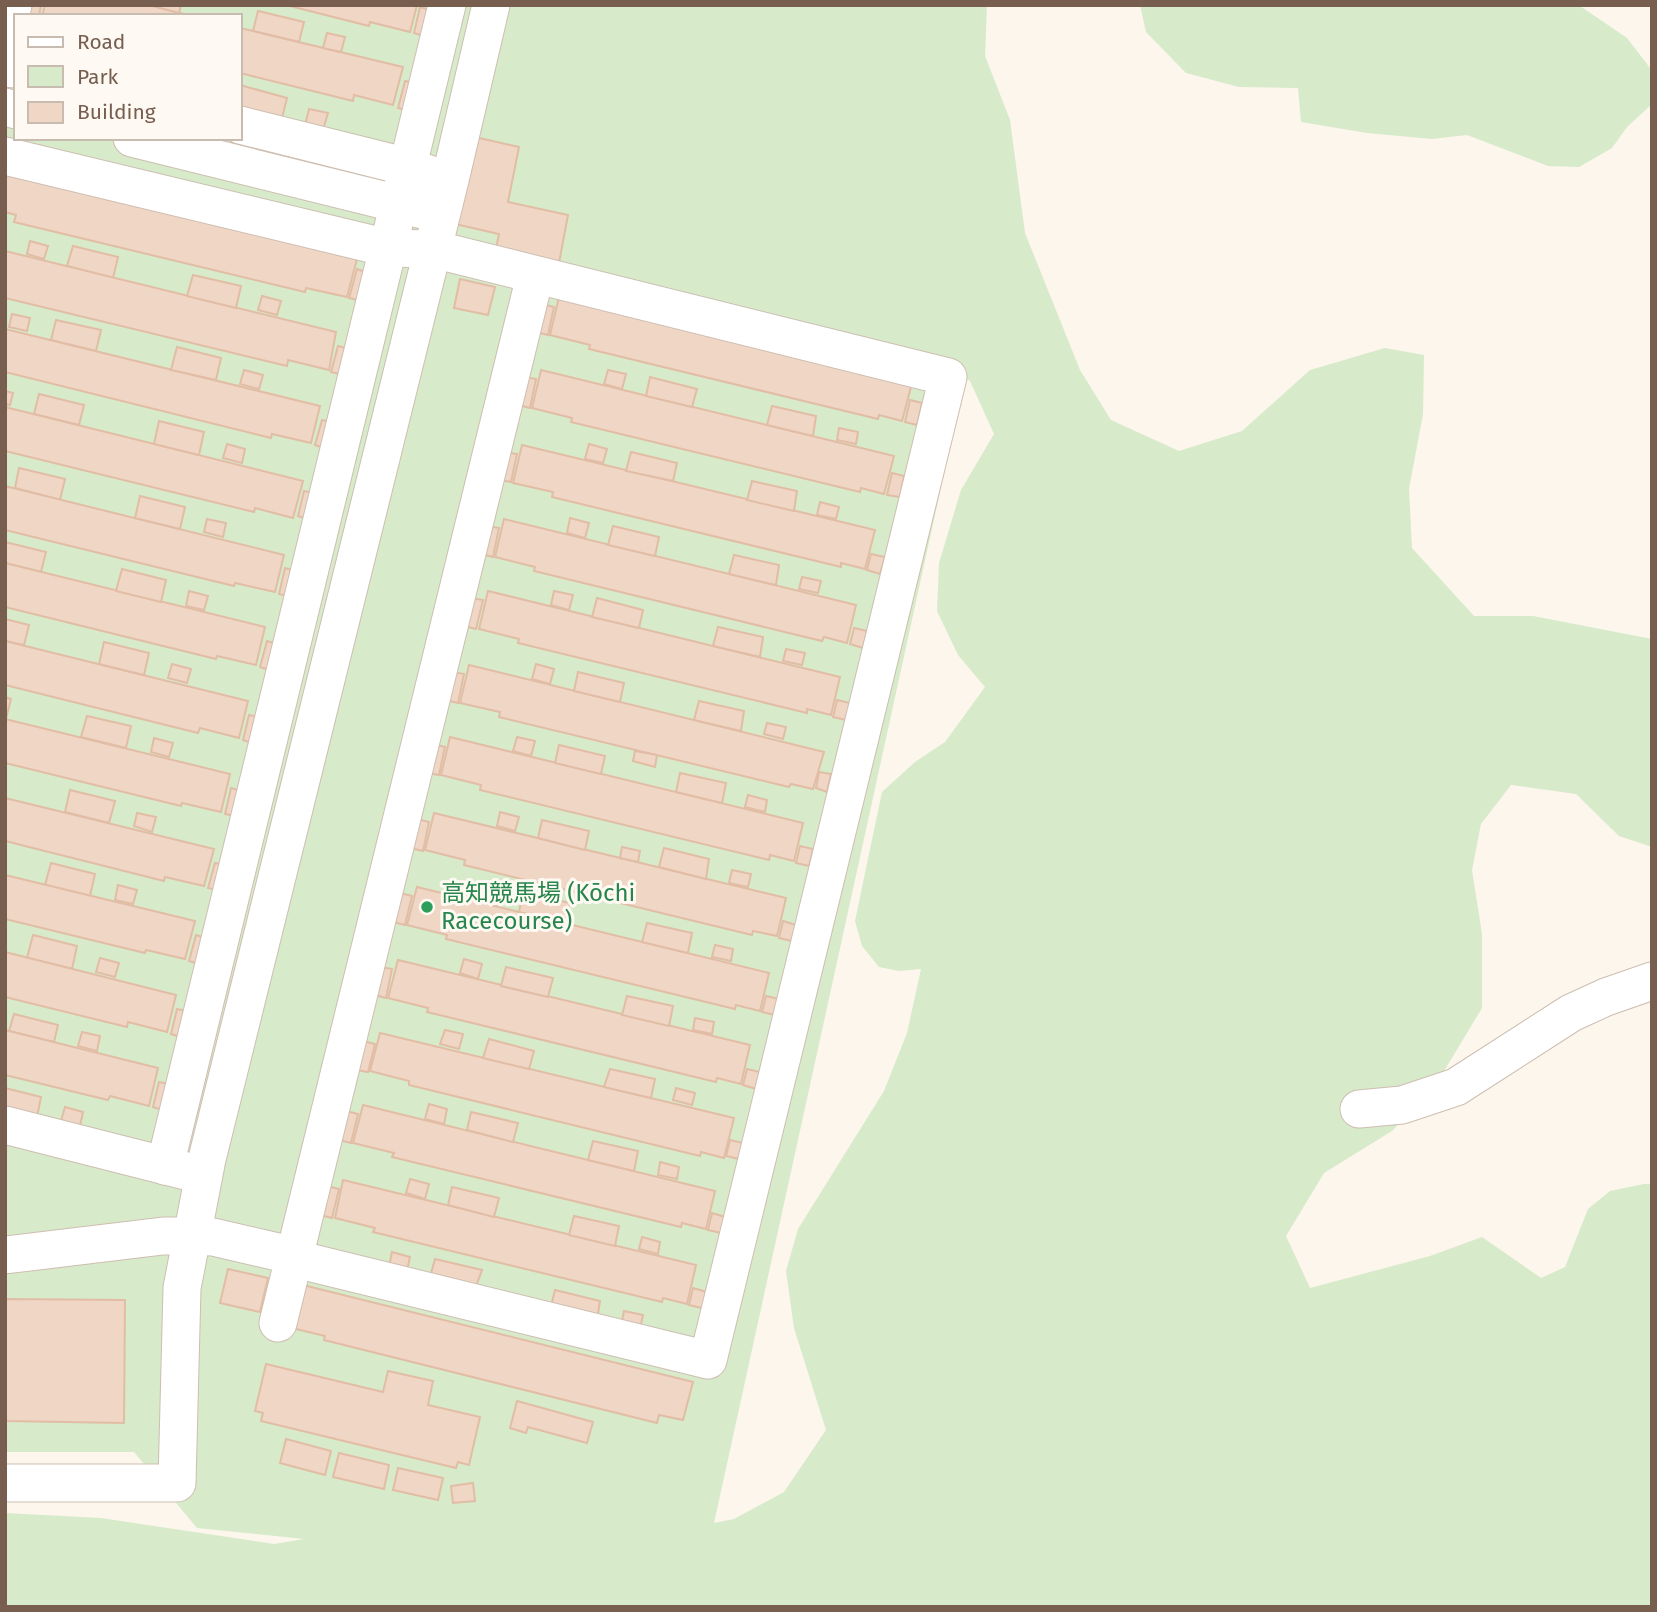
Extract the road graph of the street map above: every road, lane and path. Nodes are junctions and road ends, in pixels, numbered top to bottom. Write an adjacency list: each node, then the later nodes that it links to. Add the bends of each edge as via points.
1 (13, 5): 4 (street)
2 (447, 5): 8 (street)
3 (491, 5): 9 (street)
4 (5, 40)
5 (242, 126): 8 (street)
6 (140, 140): 10 (street)
7 (5, 156): 11 (street)
8 (408, 167): 9 (street); 10 (street)
9 (446, 197): 10 (street); 12 (street)
10 (399, 204): 11 (street)
11 (388, 248): 12 (street); 14 (street)
12 (433, 249): 13 (street); 15 (street)
13 (535, 276): 27 (street); 27 (street, via 948,377 708,1360)
14 (336, 465): 15 (street); 16 (street)
15 (377, 475): 17 (street)
16 (281, 690): 17 (street); 18 (street)
17 (321, 698): 19 (street)
18 (228, 909): 19 (street); 23 (street)
19 (268, 917): 24 (street)
20 (1652, 981): 21 (street, via 1571,1013 1456,1087 1402,1105)
21 (1359, 1110)
22 (5, 1125): 23 (street)
23 (165, 1166): 24 (street)
24 (204, 1176): 25 (street)
25 (192, 1236): 26 (street); 27 (street); 29 (street, via 182,1288 177,1483)
26 (5, 1255)
27 (295, 1257): 28 (street)
28 (278, 1324)
29 (5, 1483)

